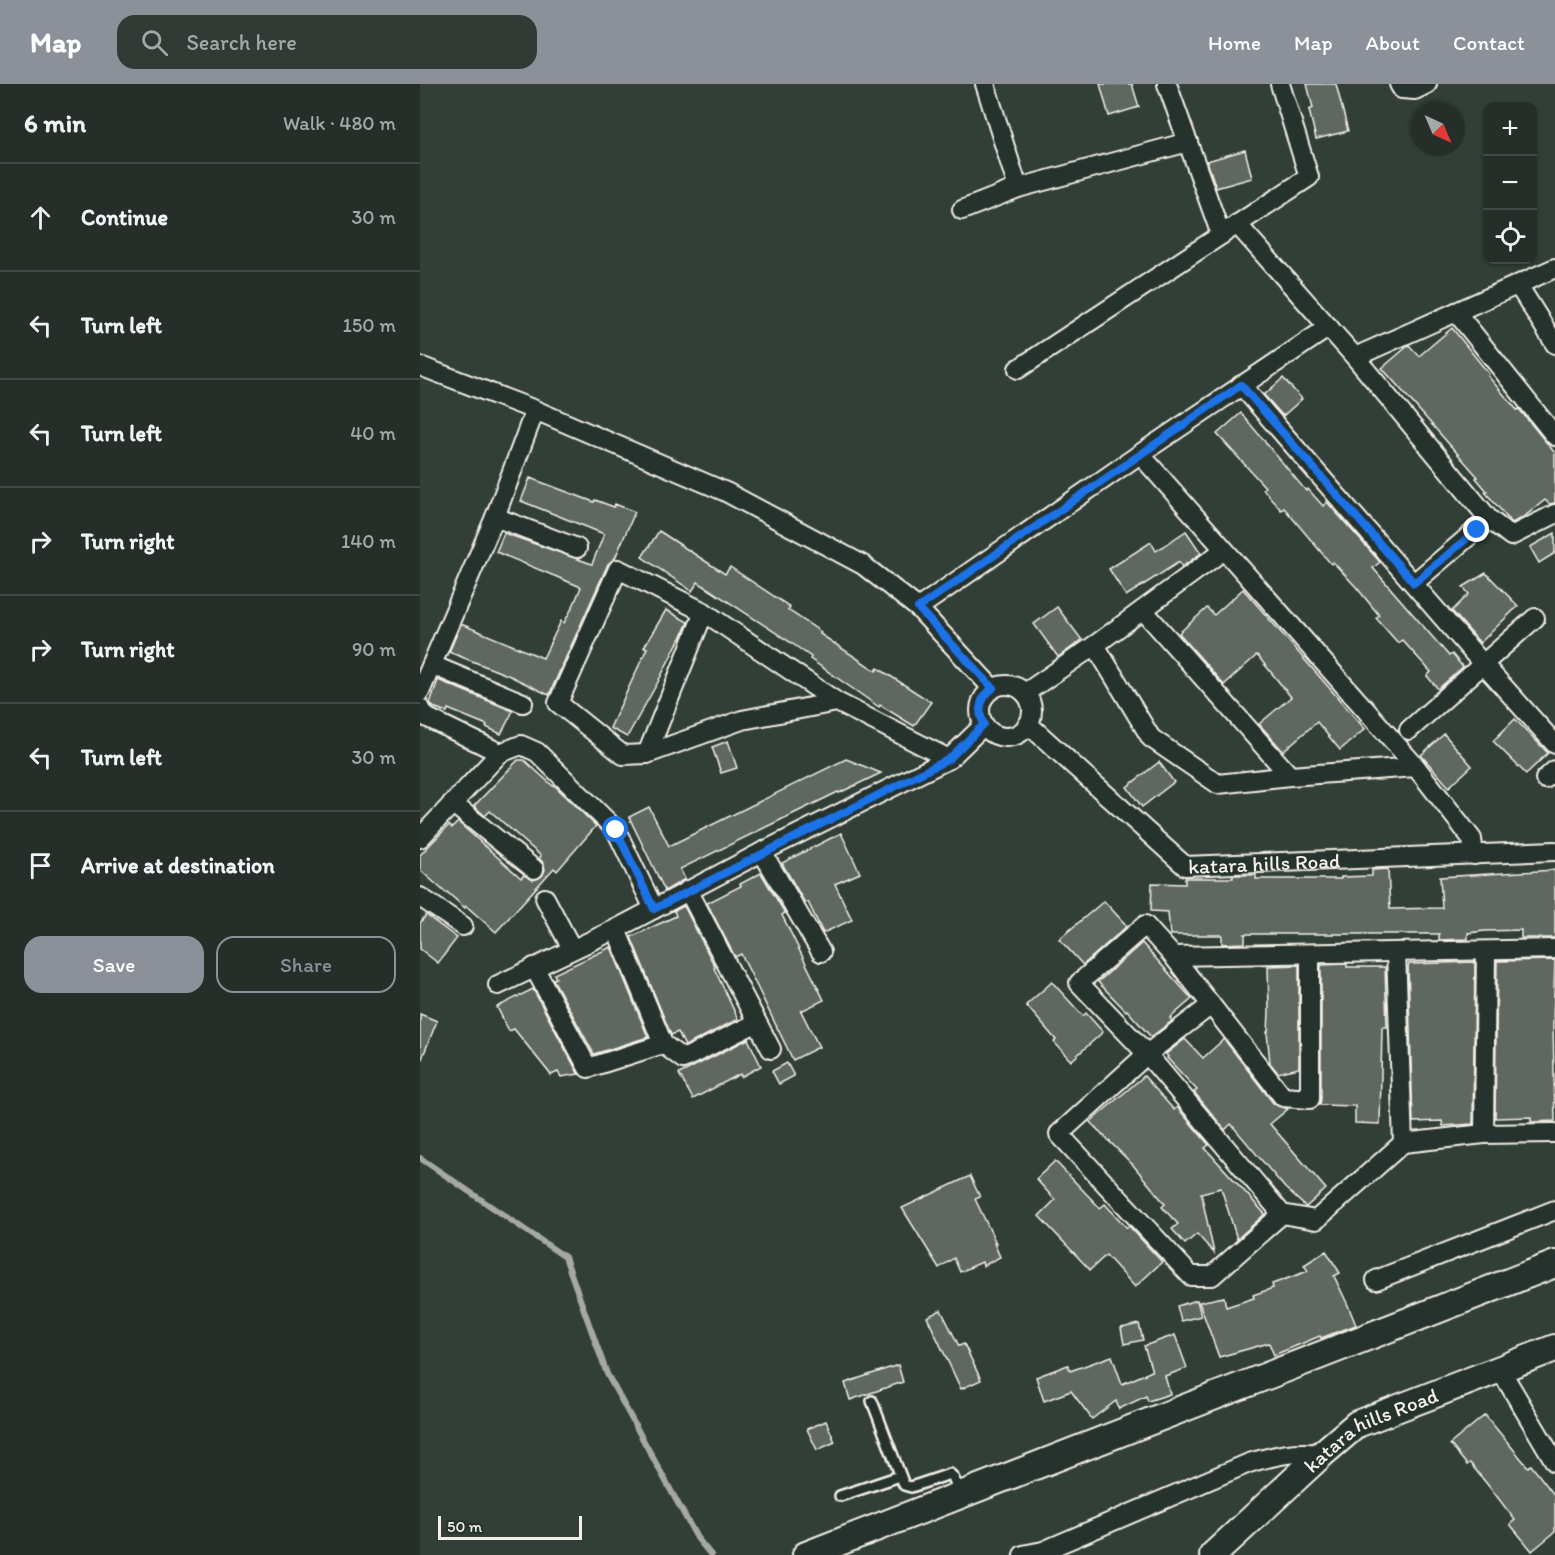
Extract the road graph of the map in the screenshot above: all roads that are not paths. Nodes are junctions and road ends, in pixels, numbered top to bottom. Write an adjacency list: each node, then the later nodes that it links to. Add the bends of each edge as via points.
1 (1167, 84): 6 (street)
2 (1280, 84): 9 (street, via 1309,177)
3 (1399, 84): 4 (street, via 1402,89 1415,90)
4 (1427, 84)
5 (989, 85): 7 (street)
6 (1188, 142): 7 (street); 10 (street)
7 (1018, 188): 8 (street)
8 (962, 210)
9 (1237, 224): 10 (street); 14 (street)
10 (1221, 235): 18 (street)
11 (1555, 268): 12 (street)
12 (1518, 285): 13 (street); 15 (street)
13 (1456, 312): 16 (street); 21 (street)
14 (1329, 327): 16 (street); 19 (street)
15 (1555, 344)
16 (1355, 357): 25 (street)
17 (420, 366): 20 (street)
18 (1018, 369)
19 (1241, 385): 22 (street); 28 (street)
20 (535, 410): 24 (street); 29 (street, via 726,492 863,566)
21 (1555, 436)
22 (1140, 454): 27 (street); 29 (street)
23 (1555, 514): 25 (street, via 1511,536)
24 (495, 517): 26 (street); 35 (street)
25 (1489, 519): 28 (street)
26 (577, 548)
27 (1224, 550): 30 (street); 49 (street)
28 (1414, 583): 34 (street)
29 (918, 608): 36 (street)
30 (1143, 610): 33 (street); 50 (street)
31 (704, 612): 39 (street); 47 (street); 47 (street, via 618,569 558,703 623,755)
32 (1535, 618): 34 (street)
33 (1095, 645): 38 (street); 50 (street, via 1151,738 1218,784)
34 (1483, 664): 44 (street); 45 (street)
35 (432, 665): 37 (street); 40 (street)
36 (993, 688): 38 (street, via 1010,685); 42 (street, via 982,701)
37 (420, 692)
38 (1025, 693): 43 (street, via 1032,708)
39 (837, 702): 47 (street, via 742,720); 48 (street)
40 (524, 703)
41 (420, 708): 46 (street, via 426,717)
42 (984, 724): 43 (street, via 1006,737); 48 (street)
43 (1028, 724): 55 (street, katara hills Road, via 1185,866)
44 (1409, 730)
45 (1555, 744)
46 (500, 753): 51 (street); 60 (street, via 521,745 537,752 616,830)
47 (647, 754)
48 (949, 759): 54 (street)
49 (1416, 767): 50 (street); 55 (street, via 1472,839)
50 (1290, 776)
51 (452, 803): 52 (street); 56 (street)
52 (420, 838)
53 (1555, 851): 55 (street, katara hills Road)
54 (762, 852): 57 (street); 66 (street)
55 (1474, 855)
56 (534, 869)
57 (688, 890): 60 (street); 73 (street)
58 (420, 897): 61 (street)
59 (545, 897): 63 (street)
60 (654, 909): 62 (street)
61 (463, 926)
62 (616, 929): 63 (street); 74 (street)
63 (572, 949): 70 (street)
64 (1555, 949): 65 (street)
65 (1486, 951): 67 (street); 78 (street)
66 (821, 952)
67 (1396, 952): 68 (street); 79 (street)
68 (1310, 954): 69 (street); 72 (street, via 1310,1099 1282,1097)
69 (1173, 956): 72 (street); 76 (street, via 1145,925 1079,983)
70 (534, 967): 71 (street); 74 (street, via 588,1068)
71 (498, 985)
72 (1211, 1005): 76 (street)
73 (756, 1023): 74 (street, via 683,1059); 75 (street)
74 (663, 1044)
75 (771, 1049)
76 (1147, 1054): 81 (street); 81 (street, via 1059,1134 1191,1276 1212,1276)
77 (1555, 1133): 78 (street)
78 (1484, 1134): 79 (street)
79 (1402, 1143): 81 (street, via 1316,1221)
80 (1555, 1210): 83 (street)
81 (1282, 1214)
82 (1555, 1264): 91 (street)
83 (1376, 1280)
84 (1555, 1348): 85 (street, katara hills Road)
85 (1500, 1369): 87 (street, katara hills Road, via 1357,1424); 88 (street)
86 (872, 1401): 89 (lane)
87 (1322, 1454): 93 (street, via 1276,1454 1249,1463 1043,1551); 94 (street, katara hills Road)
88 (1555, 1462)
89 (900, 1476): 90 (lane); 91 (lane, via 907,1487 950,1474)
90 (840, 1496)
91 (960, 1496): 92 (street)
92 (815, 1551)
93 (1023, 1555)
94 (1213, 1555)

